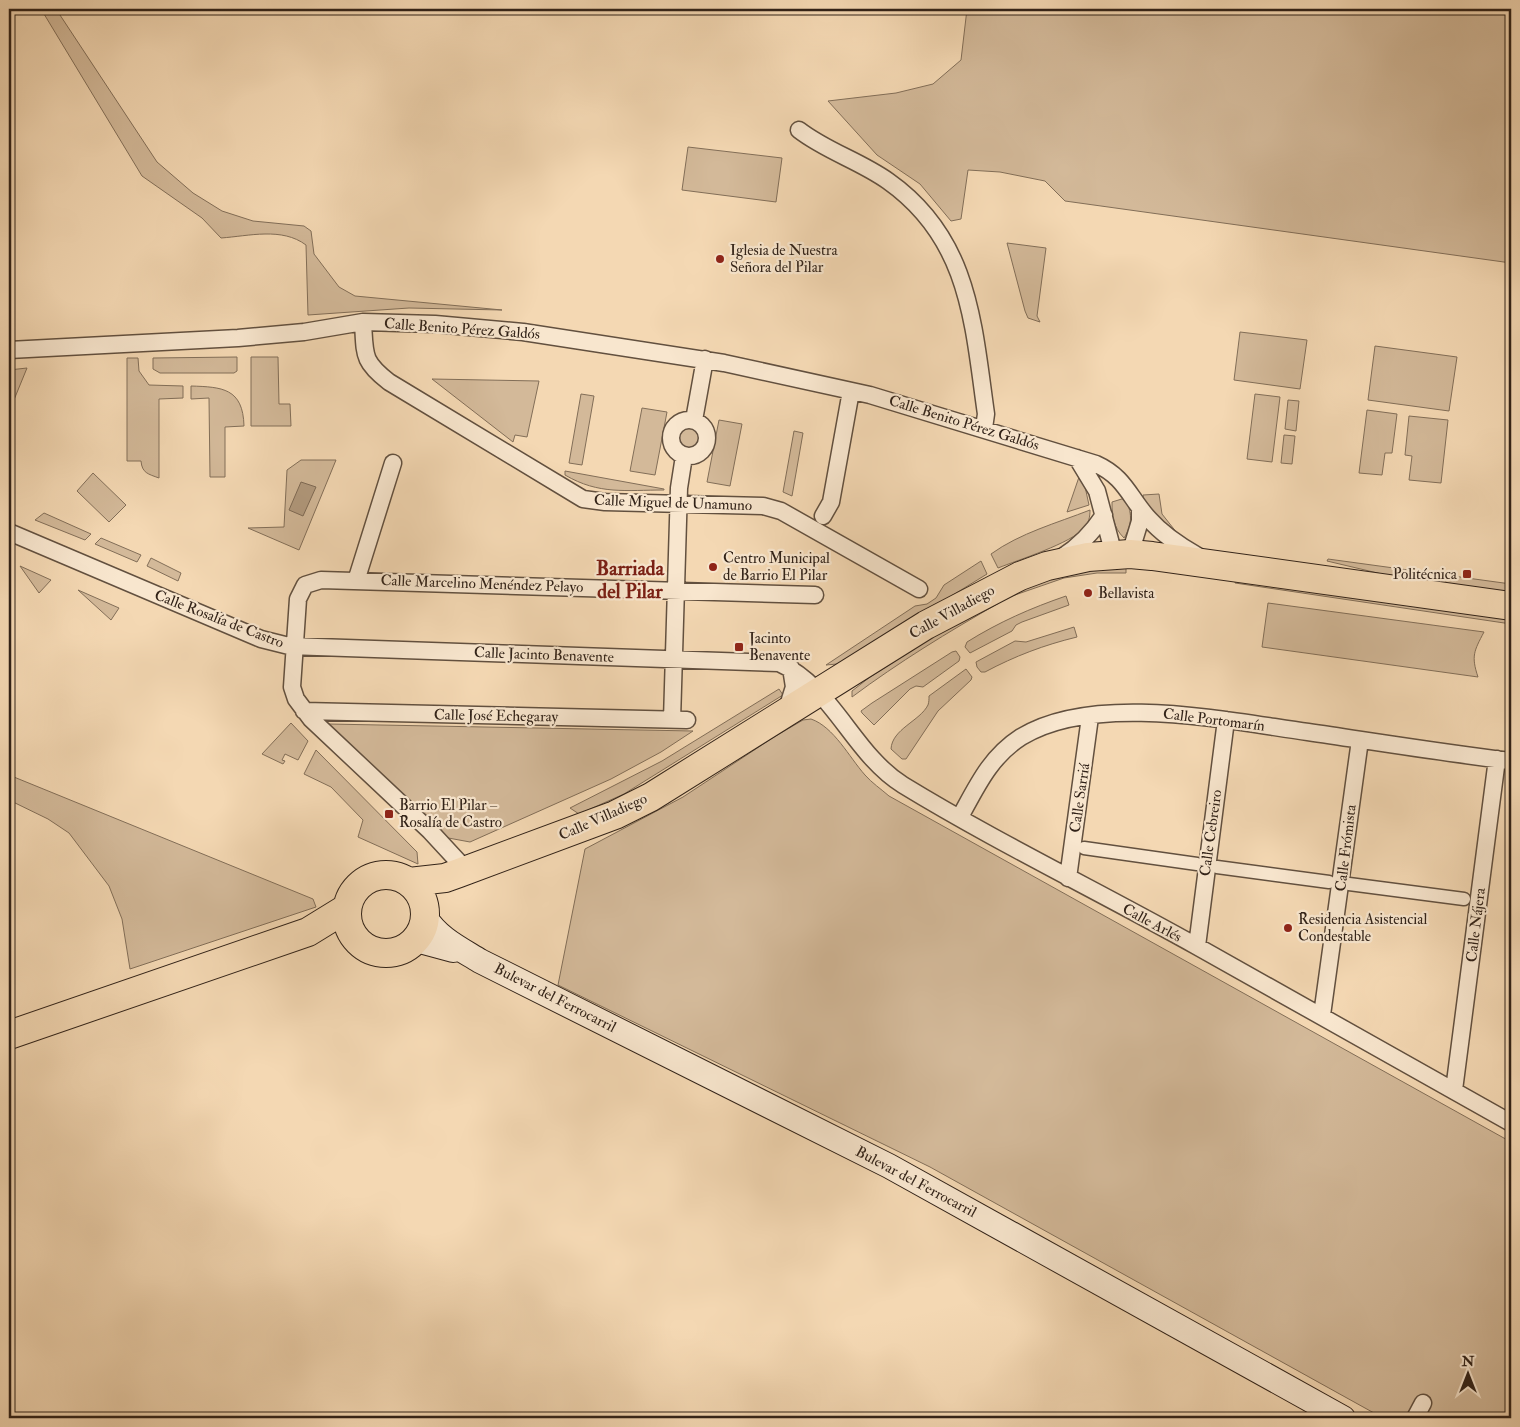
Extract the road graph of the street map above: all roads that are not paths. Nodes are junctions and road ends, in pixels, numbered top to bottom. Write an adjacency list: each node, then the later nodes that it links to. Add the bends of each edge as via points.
1 (799, 130): 7 (street, via 887,180 919,206 937,230 961,274 966,292 986,414)
2 (362, 322): 3 (street, Calle Benito Pérez Galdós, via 238,338); 4 (street, Calle Benito Pérez Galdós, via 523,332); 13 (street, Calle Miguel de Unamuno, via 365,357 372,369 566,490 584,499 605,502)
3 (9, 350)
4 (705, 359): 5 (street, Calle Benito Pérez Galdós); 6 (street)
5 (851, 392): 7 (street, Calle Benito Pérez Galdós); 15 (street, via 831,502)
6 (694, 420): 8 (street, via 705,430 706,441 697,454); 8 (street, via 681,421 670,435 672,446)
7 (984, 428): 9 (street, Calle Benito Pérez Galdós)
8 (684, 456): 13 (street)
9 (1077, 458): 11 (street, Calle Benito Pérez Galdós); 12 (street)
10 (393, 463): 21 (street)
11 (1109, 470): 12 (street, via 1098,473); 14 (street, Calle Benito Pérez Galdós, via 1124,484)
12 (1093, 482): 16 (street)
13 (678, 503): 22 (street, Calle Miguel de Unamuno, via 763,506 781,511); 23 (street)
14 (1140, 509): 18 (street, via 1140,521); 19 (street, Calle Benito Pérez Galdós, via 1180,546)
15 (824, 516)
16 (1104, 516): 18 (street); 20 (street, via 1078,547)
17 (9, 532): 26 (street, Calle Rosalía de Castro, via 261,639)
18 (1122, 554): 19 (highway, Calle Villadiego); 20 (highway, Calle Villadiego)
19 (1211, 563): 25 (highway, Calle Villadiego)
20 (1047, 566): 29 (highway, Calle Villadiego, via 999,585 926,625)
21 (356, 581): 23 (street, Calle Marcelino Menéndez Pelayo); 26 (street, Calle Marcelino Menéndez Pelayo, via 321,580 305,585 298,599)
22 (919, 589)
23 (676, 590): 24 (street, Calle Marcelino Menéndez Pelayo); 27 (street)
24 (815, 594)
25 (1511, 606)
26 (296, 647): 27 (street, Calle Jacinto Benavente); 30 (street, Calle Rosalía de Castro, via 293,693)
27 (674, 658): 28 (street, Calle Jacinto Benavente, via 763,661); 30 (street, Calle José Echegaray, via 680,720)
28 (791, 668): 29 (street, Calle Jacinto Benavente); 31 (street, via 794,687)
29 (818, 693): 31 (highway, Calle Villadiego); 36 (street, Calle Arlés, via 878,765 899,783)
30 (304, 711): 40 (street, Calle Rosalía de Castro, via 430,831)
31 (784, 715): 40 (highway, Calle Villadiego, via 615,815)
32 (1090, 717): 33 (street, Calle Portomarín, via 1141,713); 36 (street, Calle Portomarín, via 1040,728 1014,743 985,771); 41 (street, Calle Sarriá)
33 (1226, 720): 34 (street, Calle Portomarín); 49 (street, Calle Cebreiro)
34 (1360, 740): 35 (street, Calle Portomarín); 50 (street, Calle Frómista)
35 (1504, 760): 52 (street, Calle Nájera)
36 (960, 817): 41 (street, Calle Arlés)
37 (1084, 848): 38 (street)
38 (1197, 864)
39 (1216, 867): 42 (street)
40 (456, 874): 46 (highway, Calle Villadiego)
41 (1068, 878): 49 (street, Calle Arlés)
42 (1329, 882)
43 (1349, 884): 44 (street)
44 (1464, 899)
45 (347, 908): 46 (highway, via 360,885 371,878 390,876); 47 (highway); 48 (highway, via 347,920)
46 (418, 911): 48 (highway, via 406,948 394,953 369,950); 55 (main road, Bulevar del Ferrocarril, via 446,947 480,961 889,1166)
47 (308, 932): 48 (highway); 51 (highway)
48 (354, 936)
49 (1196, 946): 50 (street, Calle Arlés)
50 (1322, 1015): 52 (street, Calle Arlés)
51 (9, 1035)
52 (1454, 1090): 53 (street, Calle Arlés)
53 (1511, 1122)
54 (1423, 1403): 56 (street)
55 (1343, 1418)
56 (1415, 1418)

